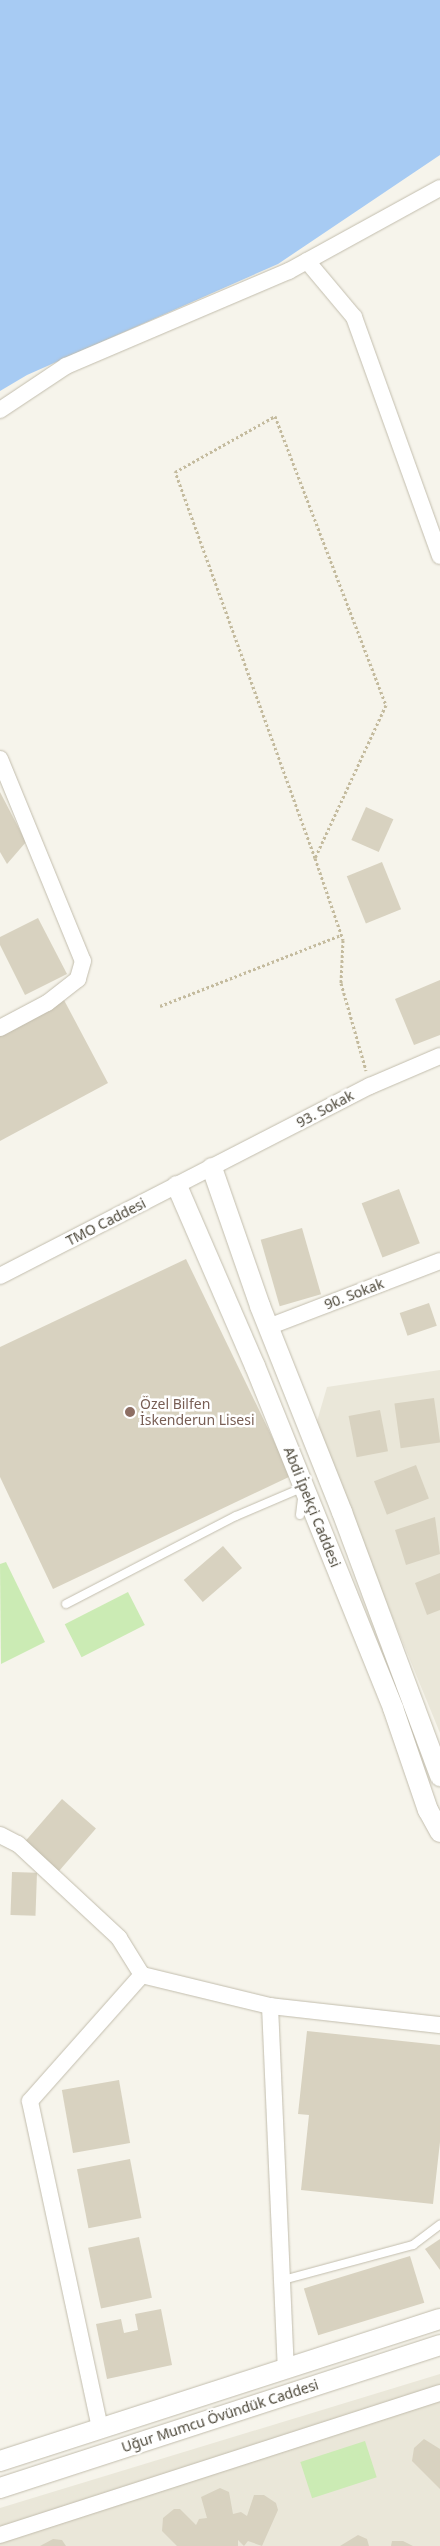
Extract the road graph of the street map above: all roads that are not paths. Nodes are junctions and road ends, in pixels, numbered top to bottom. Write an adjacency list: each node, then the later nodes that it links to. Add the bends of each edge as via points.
1 (440, 188): 2 (street)
2 (307, 261): 3 (street, via 202,310 66,366); 4 (street, via 354,317)
3 (0, 410)
4 (440, 556)
5 (0, 759): 6 (street, via 83,961 78,979 47,1003)
6 (0, 1028)
7 (440, 1056): 8 (street, 93. Sokak, via 370,1086)
8 (212, 1168): 9 (street, TMO Caddesi); 12 (street, Abdi İpekçi Caddesi)
9 (177, 1186): 11 (street, TMO Caddesi); 13 (street, Abdi İpekçi Caddesi)
10 (440, 1261): 12 (street, 90. Sokak)
11 (0, 1276)
12 (268, 1327): 16 (street, Abdi İpekçi Caddesi, via 342,1512)
13 (304, 1487): 14 (lane); 15 (lane, via 236,1516); 17 (street, Abdi İpekçi Caddesi, via 393,1708 428,1810)
14 (300, 1515)
15 (66, 1604)
16 (440, 1776)
17 (440, 1832)
18 (0, 1835): 19 (street, via 18,1844 119,1938)
19 (142, 1974): 20 (street); 28 (street, via 30,2100)
20 (270, 2006): 21 (street); 23 (street)
21 (440, 2025)
22 (440, 2225): 23 (lane, via 413,2244)
23 (283, 2280): 26 (street)
24 (440, 2319): 26 (street, Uğur Mumcu Övündük Caddesi)
25 (440, 2345): 30 (street, Uğur Mumcu Övündük Caddesi)
26 (286, 2368): 28 (street, Uğur Mumcu Övündük Caddesi)
27 (440, 2393): 31 (street)
28 (100, 2428): 29 (street, Uğur Mumcu Övündük Caddesi)
29 (0, 2461)
30 (0, 2488)
31 (0, 2535)

